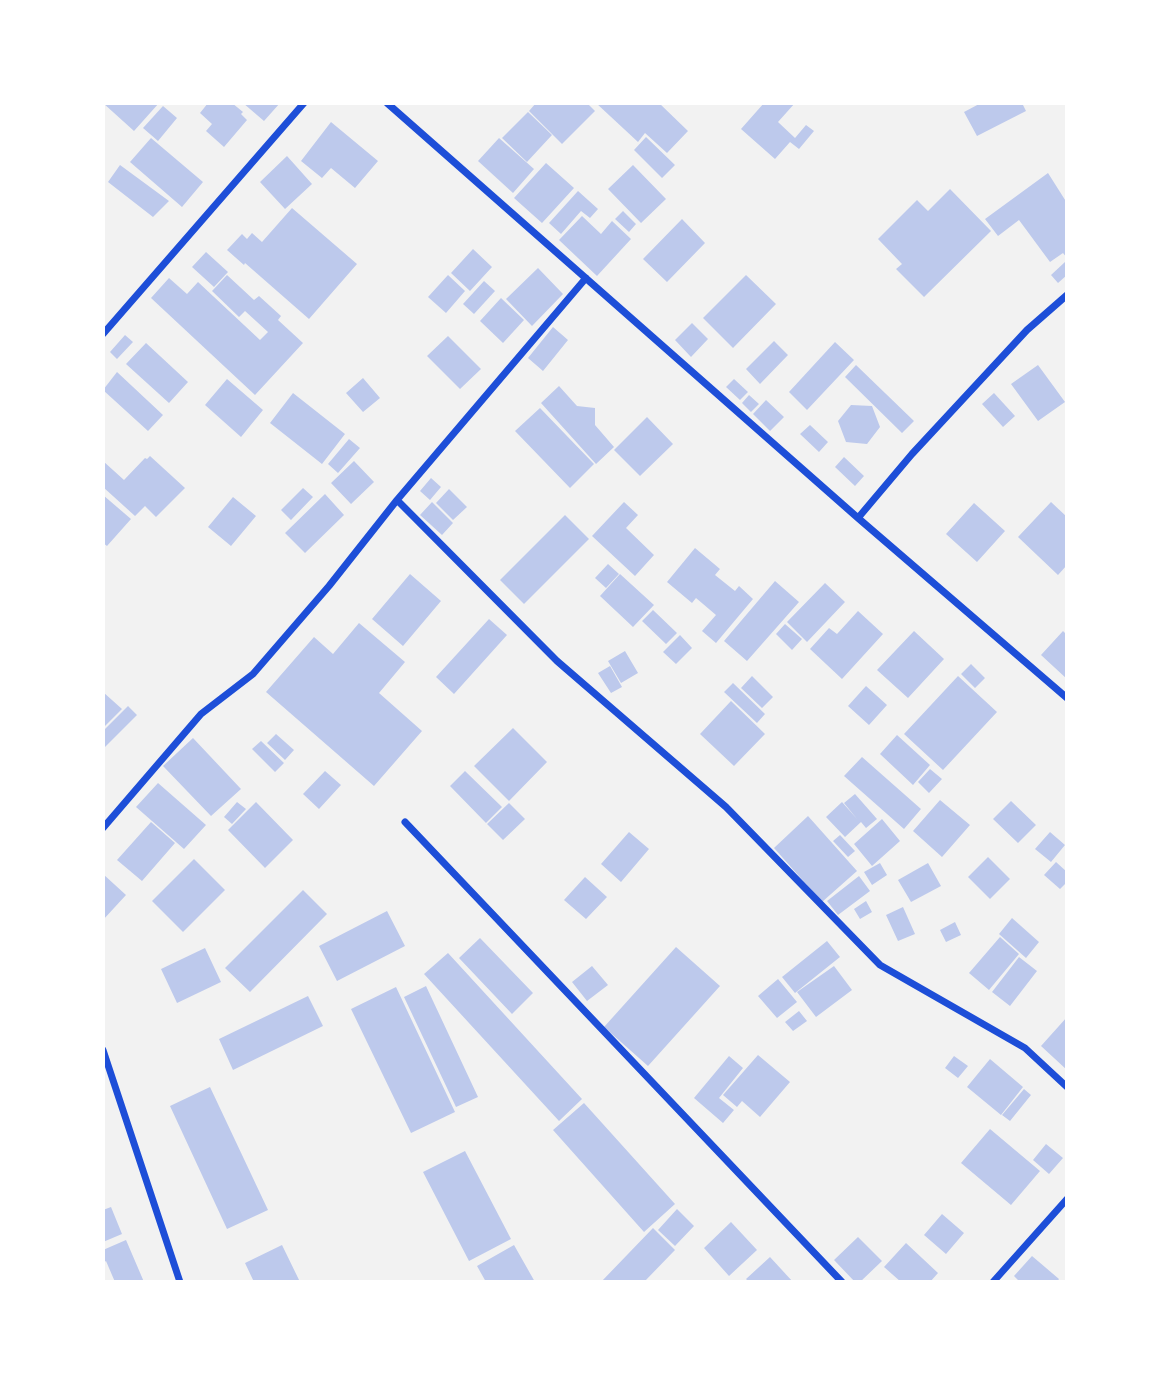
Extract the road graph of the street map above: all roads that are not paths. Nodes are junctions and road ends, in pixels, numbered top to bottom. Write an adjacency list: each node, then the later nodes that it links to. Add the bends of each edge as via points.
1 (304, 103): 5 (street)
2 (387, 103): 3 (street)
3 (586, 278): 6 (street); 7 (street)
4 (1067, 295): 7 (street, via 1010,348)
5 (103, 334)
6 (397, 500): 10 (street, via 253,674 201,714); 12 (street, via 556,662 726,807 880,965 1025,1048)
7 (858, 518): 8 (street)
8 (1067, 698)
9 (405, 822): 15 (street)
10 (103, 828)
11 (103, 1050): 14 (street)
12 (1067, 1087)
13 (1067, 1199): 16 (street)
14 (180, 1282)
15 (842, 1282)
16 (993, 1282)

